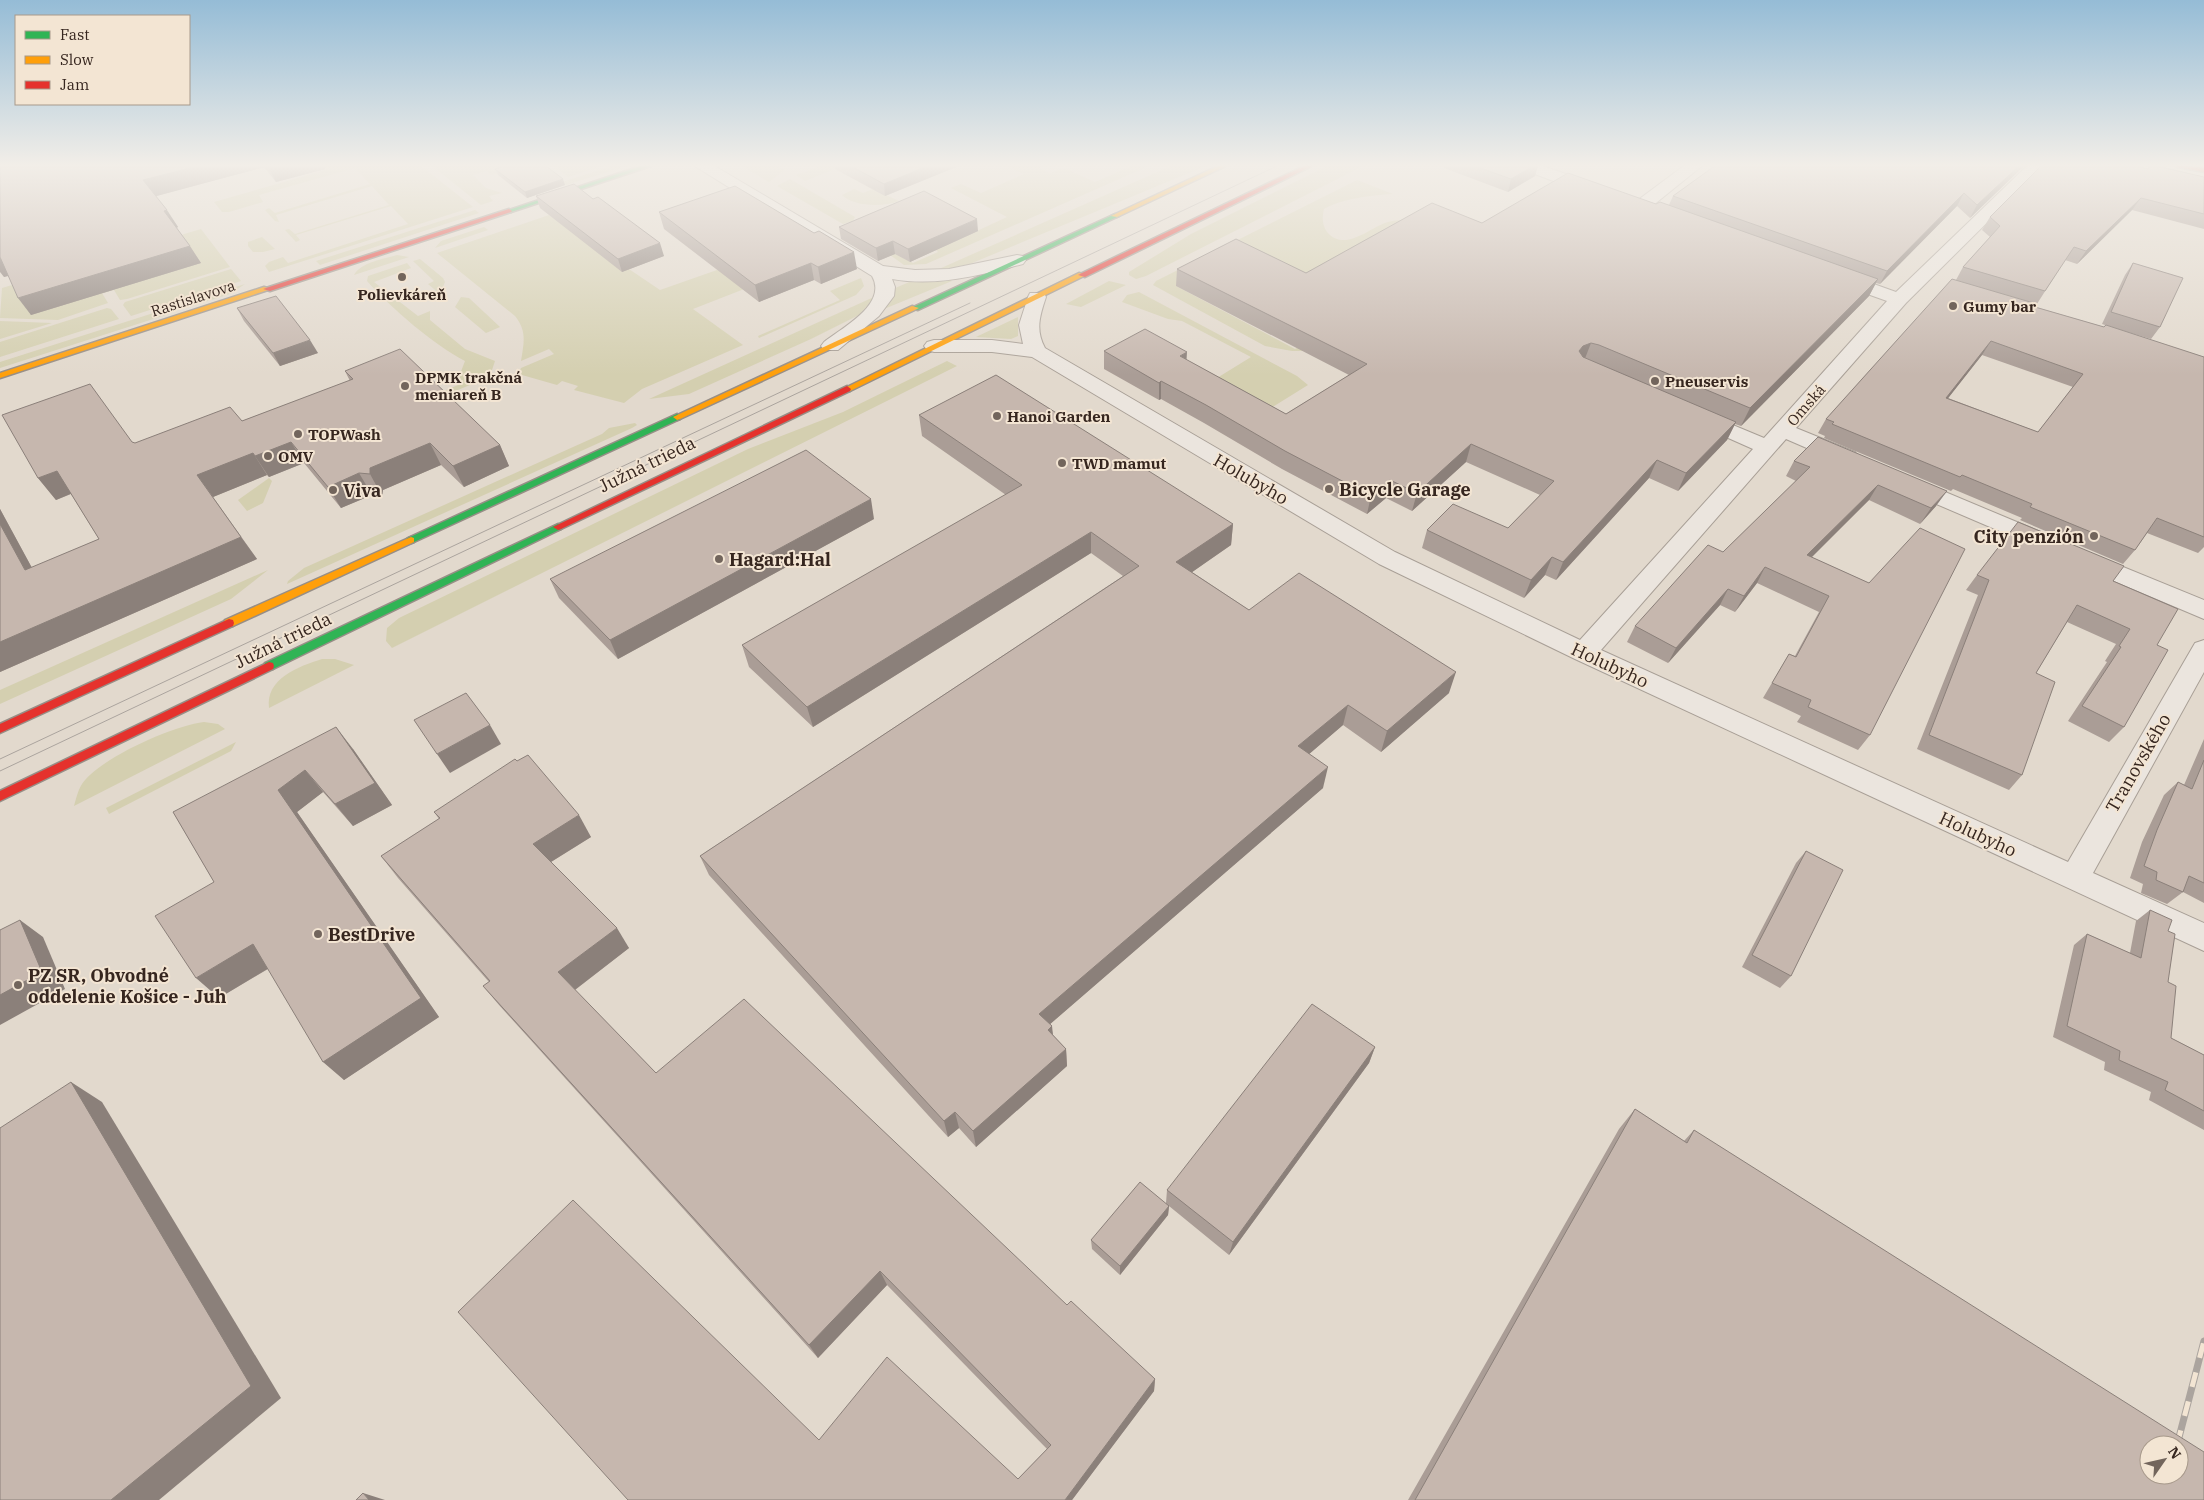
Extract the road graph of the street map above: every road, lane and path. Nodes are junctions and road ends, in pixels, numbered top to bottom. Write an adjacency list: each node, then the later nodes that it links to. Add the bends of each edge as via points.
1 (435, 235): 14 (street, Rastislavova)
2 (818, 235): 7 (street)
3 (1072, 235): 6 (street, Južná trieda)
4 (1166, 235): 9 (street, Južná trieda)
5 (1972, 235): 10 (street, Omská, via 1930,280)
6 (1018, 260): 7 (street, via 937,277); 11 (street, Južná trieda)
7 (878, 271): 11 (street, via 886,286 884,298 875,310)
8 (1826, 273): 10 (street)
9 (1037, 297): 12 (street, Južná trieda); 13 (street, via 1027,330)
10 (1899, 299): 16 (street, Omská)
11 (832, 346): 21 (street, Južná trieda)
12 (934, 346): 13 (street, via 992,346); 22 (street, Južná trieda)
13 (1037, 352): 20 (street, Holubyho, via 1387,558)
14 (0, 376)
15 (1676, 408): 17 (street)
16 (1784, 430): 17 (street, Omská); 18 (street)
17 (1767, 447): 20 (street, Omská)
18 (2204, 610)
19 (2204, 649): 23 (street, Tranovského)
20 (1584, 653): 23 (street, Holubyho)
21 (0, 729)
22 (0, 796)
23 (2074, 878): 24 (street, Holubyho)
24 (2204, 938)

